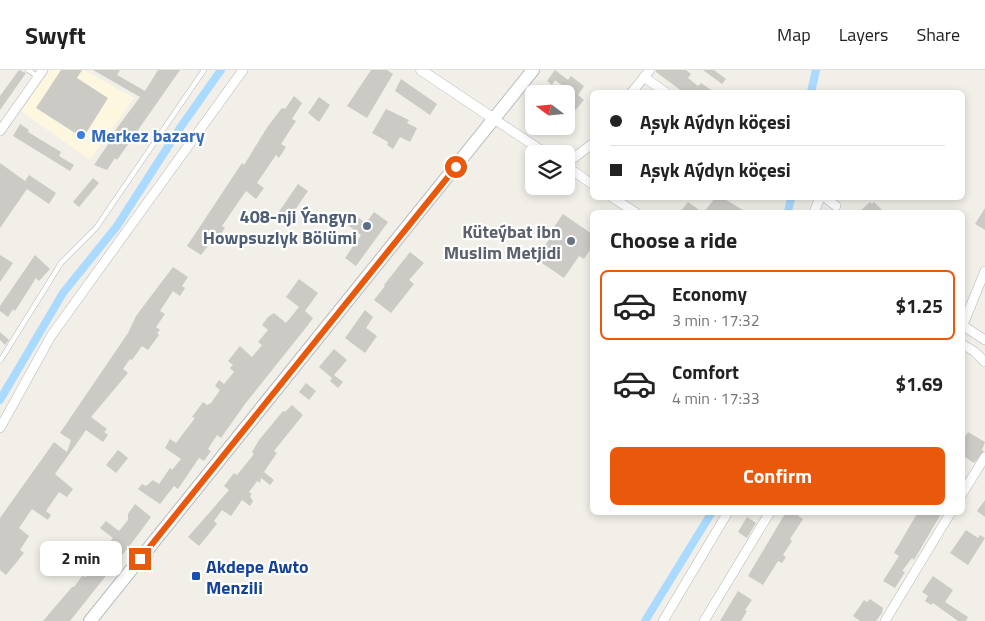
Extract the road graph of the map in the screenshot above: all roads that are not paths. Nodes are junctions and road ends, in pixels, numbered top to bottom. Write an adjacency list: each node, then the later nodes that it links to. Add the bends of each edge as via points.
1 (28, 70): 6 (lane)
2 (204, 70): 26 (lane, via 96,228 61,263)
3 (242, 70): 28 (street, via 50,336)
4 (420, 70): 10 (street)
5 (532, 70): 10 (main road)
6 (40, 73): 11 (street)
7 (647, 73): 8 (street); 9 (street)
8 (634, 90)
9 (663, 90)
10 (494, 119): 12 (street); 34 (main road)
11 (0, 131)
12 (533, 145)
13 (590, 146): 14 (street)
14 (575, 158)
15 (575, 172): 16 (street)
16 (590, 183)
17 (615, 200): 20 (street)
18 (828, 200): 19 (street)
19 (836, 206)
20 (632, 210)
21 (985, 271): 22 (street)
22 (965, 321)
23 (965, 327): 24 (street)
24 (985, 340)
25 (965, 346): 27 (street)
26 (0, 361)
27 (985, 362)
28 (0, 428)
29 (985, 457): 30 (street)
30 (965, 489)
31 (726, 515): 35 (street)
32 (768, 515): 36 (street)
33 (949, 515): 37 (street)
34 (90, 621)
35 (664, 621)
36 (704, 621)
37 (885, 621)

